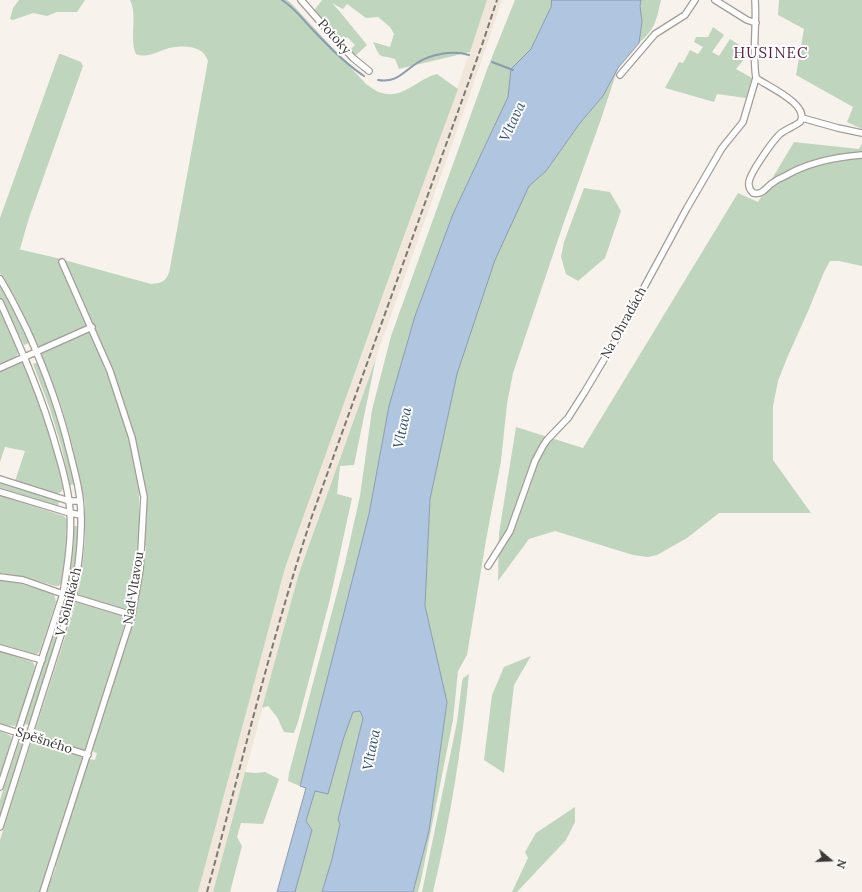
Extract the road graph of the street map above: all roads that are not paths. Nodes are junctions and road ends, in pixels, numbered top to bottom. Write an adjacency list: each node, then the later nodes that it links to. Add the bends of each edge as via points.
1 (301, 0): 6 (street, Potoky)
2 (696, 0): 7 (street, via 685,15 655,34)
3 (715, 0): 5 (street)
4 (755, 0): 5 (street)
5 (756, 23): 8 (street)
6 (368, 71)
7 (620, 75)
8 (756, 78): 9 (street, via 798,106 803,114); 25 (street, Na Ohradách, via 743,122 722,148 584,393 568,418 543,446 532,468 510,531)
9 (802, 118): 10 (street); 11 (street, via 780,134 755,169 749,182 753,193 760,193 778,179 810,165)
10 (862, 132)
11 (862, 155)
12 (62, 262): 15 (street, Nad Vltavou)
13 (0, 279): 16 (street, V Solníkách, via 10,294)
14 (0, 302): 17 (street, V Solníkách)
15 (92, 327): 16 (street); 29 (street, Nad Vltavou, via 110,371 132,438 144,497 140,570)
16 (37, 351): 17 (street); 22 (street, V Solníkách, via 64,428)
17 (25, 357): 18 (street); 21 (street, V Solníkách, via 52,432)
18 (0, 368)
19 (0, 479): 21 (street)
20 (0, 492): 23 (street)
21 (69, 501): 22 (street); 23 (street, V Solníkách)
22 (80, 501): 24 (street, V Solníkách)
23 (70, 514): 24 (street); 27 (street, V Solníkách, via 67,572)
24 (81, 515): 28 (street, V Solníkách, via 78,572)
25 (488, 566)
26 (0, 577): 27 (street, via 23,580)
27 (63, 594): 28 (street); 31 (street, V Solníkách)
28 (73, 597): 29 (street); 34 (street, V Solníkách)
29 (132, 615): 35 (street, Nad Vltavou)
30 (0, 648): 31 (street)
31 (42, 660): 33 (street, V Solníkách)
32 (0, 727): 33 (street, Spěšného)
33 (17, 732): 34 (street, Spěšného); 36 (street, V Solníkách)
34 (29, 736): 35 (street, Spěšného); 37 (street, V Solníkách)
35 (88, 755): 38 (street, Nad Vltavou)
36 (0, 787)
37 (0, 827)
38 (43, 892)

